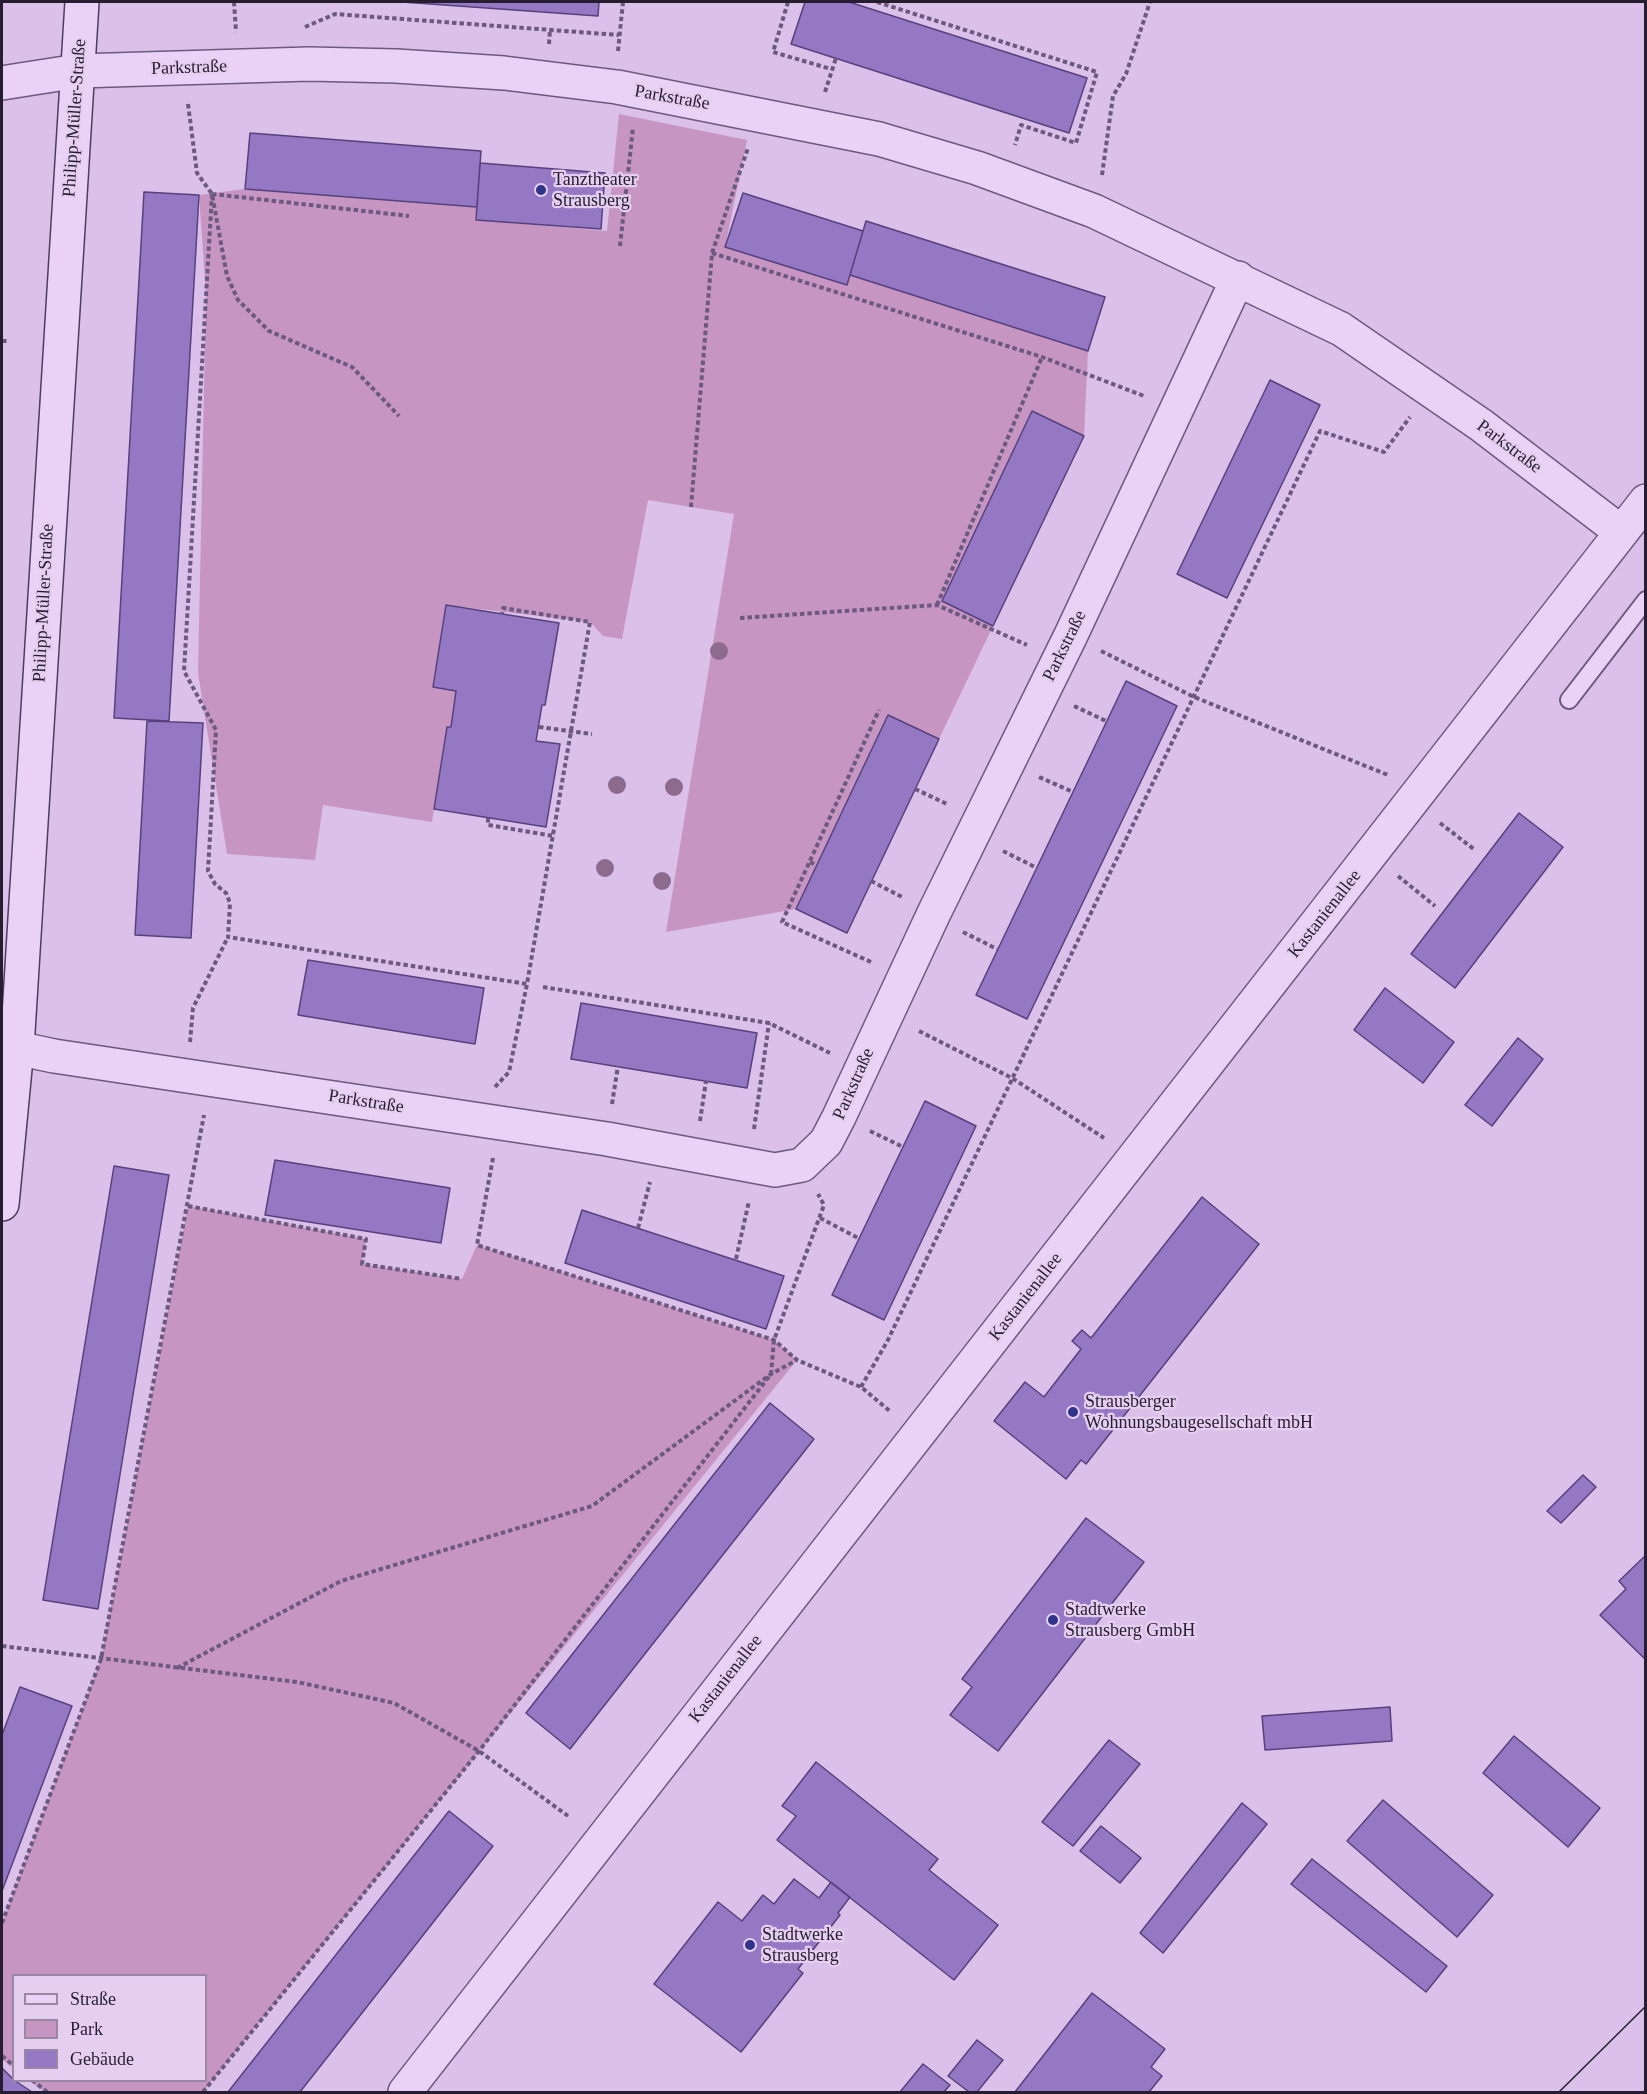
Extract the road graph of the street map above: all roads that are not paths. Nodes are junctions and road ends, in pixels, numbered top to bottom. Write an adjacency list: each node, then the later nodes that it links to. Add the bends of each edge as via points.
1 (82, 2): 2 (street, Philipp-Müller-Straße)
2 (78, 71): 3 (street, Parkstraße); 4 (street, Parkstraße, via 309,64 396,66 504,73 627,89 879,139 976,168 1094,211); 9 (street, Philipp-Müller-Straße)
3 (2, 83)
4 (1238, 278): 6 (street, Parkstraße, via 1341,329 1480,425); 9 (street, Parkstraße, via 1065,648 826,1142 802,1165 775,1170 492,1121)
5 (1646, 501): 6 (street, Kastanienallee)
6 (1621, 532): 11 (street, Kastanienallee)
7 (1646, 600): 8 (lane)
8 (1569, 700)
9 (9, 1046): 10 (street, Philipp-Müller-Straße)
10 (2, 1204)
11 (405, 2092)

